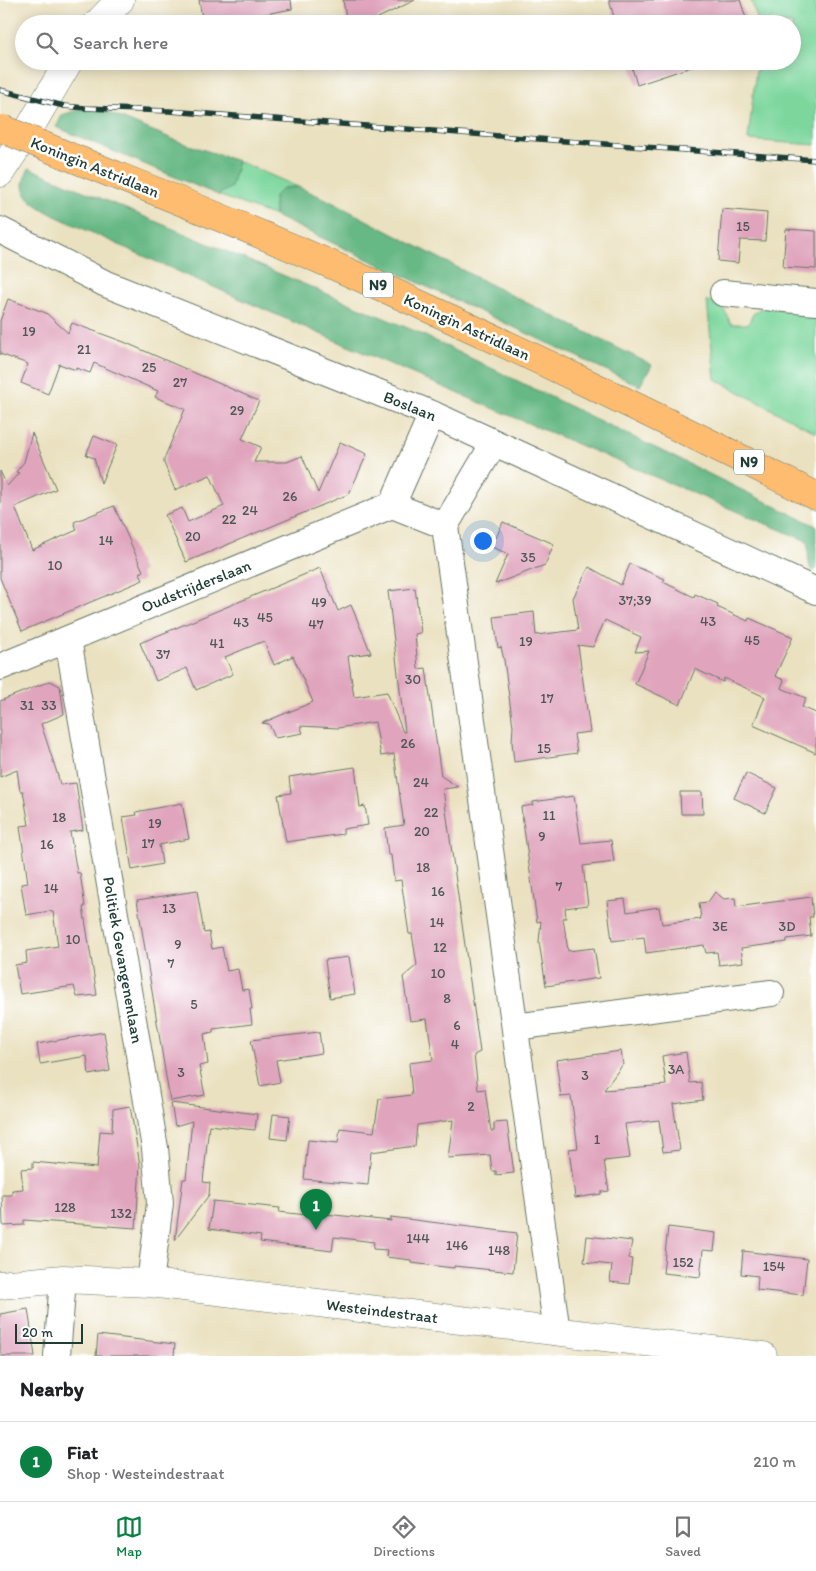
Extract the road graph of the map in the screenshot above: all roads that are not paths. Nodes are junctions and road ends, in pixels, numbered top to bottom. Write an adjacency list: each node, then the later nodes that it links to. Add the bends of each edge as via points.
1 (120, 0): 2 (street)
2 (106, 15)
3 (64, 70): 5 (street)
4 (0, 127): 11 (main road, Koningin Astridlaan / N9, bridge, via 351,273 655,416)
5 (0, 173)
6 (0, 230): 9 (street, Boslaan, via 106,284)
7 (722, 293): 8 (street)
8 (816, 302)
9 (432, 414): 10 (street, Boslaan); 12 (street)
10 (494, 443): 13 (street); 14 (street, Boslaan)
11 (816, 496)
12 (392, 505): 13 (street); 15 (street, Oudstrijderslaan)
13 (445, 526): 18 (street)
14 (816, 592)
15 (68, 639): 16 (street, Oudstrijderslaan); 20 (street, Politiek Gevangenenlaan, via 155,1148 160,1203)
16 (0, 667)
17 (771, 993): 18 (street)
18 (515, 1027): 22 (street)
19 (63, 1279): 20 (street, Westeindestraat); 21 (street, Westeindestraat); 23 (street)
20 (150, 1283): 22 (street, Westeindestraat)
21 (0, 1285)
22 (557, 1332): 24 (street, Westeindestraat)
23 (57, 1356)
24 (763, 1356)

